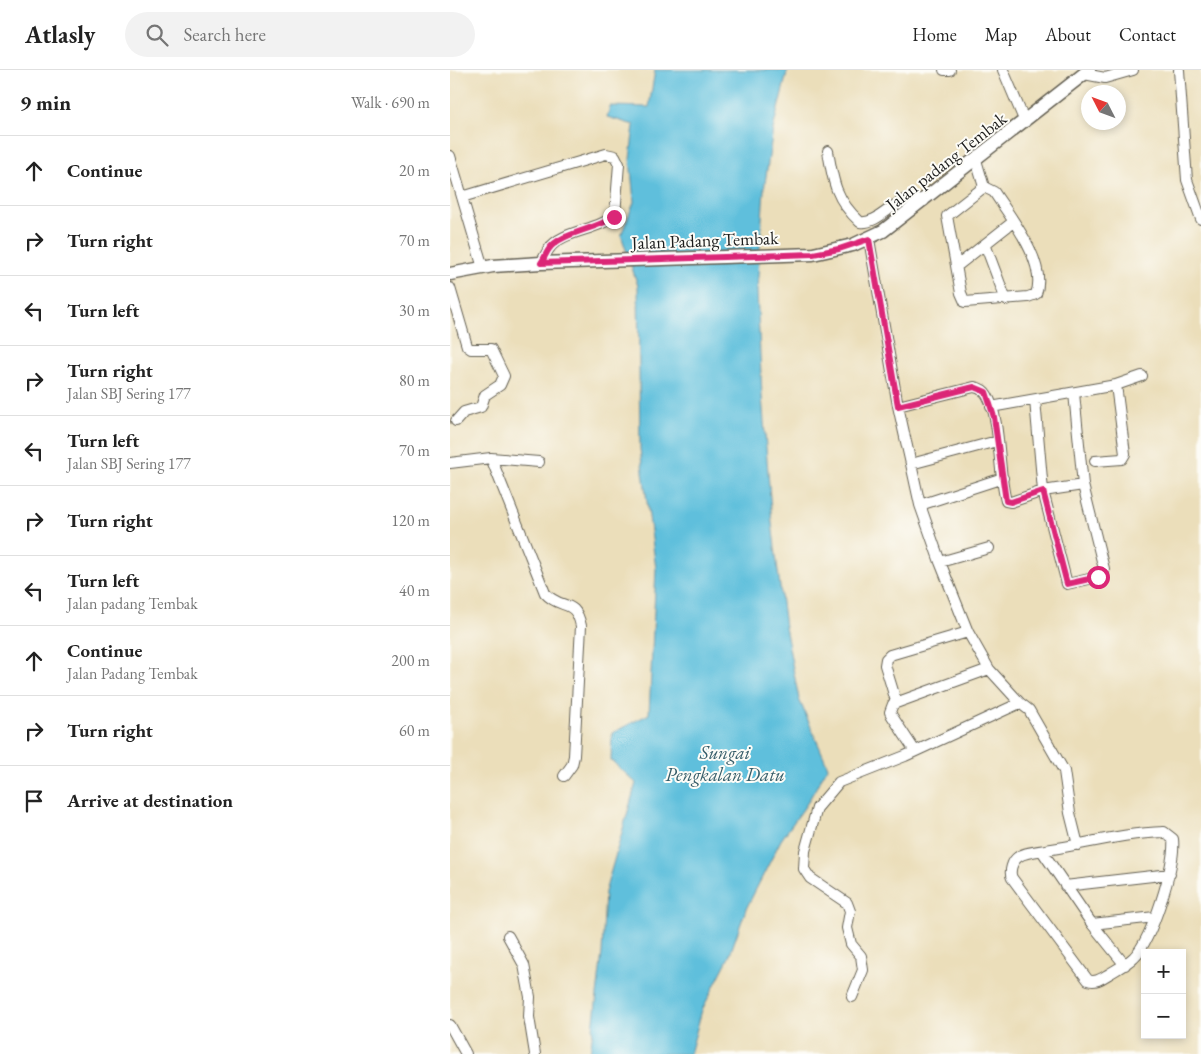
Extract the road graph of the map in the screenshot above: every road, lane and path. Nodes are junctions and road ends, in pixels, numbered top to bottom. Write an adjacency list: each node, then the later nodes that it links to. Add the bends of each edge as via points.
1 (944, 70): 2 (street)
2 (950, 70)
3 (1003, 70): 7 (street)
4 (1134, 70): 6 (street, via 1105,78)
5 (1179, 70): 14 (street, via 1187,180)
6 (1086, 72): 7 (main road, Jalan padang Tembak)
7 (1025, 122): 10 (main road, Jalan padang Tembak)
8 (828, 151): 13 (street, via 839,198 860,222 867,222 912,198)
9 (450, 156): 12 (street)
10 (976, 160): 11 (street); 13 (main road, Jalan padang Tembak)
11 (984, 187): 16 (street, via 994,192); 21 (street, via 948,216)
12 (462, 197): 20 (street, via 592,158 611,154 618,159 616,215 603,224 556,242); 22 (street)
13 (924, 201): 17 (main road, Jalan padang Tembak)
14 (1197, 201): 15 (street)
15 (1201, 219)
16 (1013, 222): 18 (street); 25 (street, via 1035,261 1038,287 1036,294)
17 (869, 239): 19 (main road, Jalan padang Tembak); 30 (street)
18 (985, 244): 21 (street); 25 (street)
19 (813, 254): 20 (main road, Jalan Padang Tembak)
20 (541, 263): 22 (main road, Jalan Padang Tembak)
21 (956, 266): 25 (street, via 965,302)
22 (483, 268): 23 (main road, Jalan Padang Tembak)
23 (450, 274)
24 (450, 288): 32 (street, via 467,346 491,349 504,376 500,385 486,393 481,407 464,412)
25 (1006, 300)
26 (1142, 376): 27 (street)
27 (1116, 385): 28 (street); 35 (street, via 1125,454 1122,459)
28 (1074, 393): 29 (street); 40 (street)
29 (1035, 400): 31 (street); 41 (street)
30 (898, 406): 31 (street, via 974,387 986,392); 38 (street)
31 (991, 408): 33 (street)
32 (456, 421)
33 (997, 441): 38 (street); 39 (street)
34 (491, 458): 36 (street); 37 (street); 50 (street, via 545,594 554,602 570,605 579,617 574,756)
35 (1095, 461)
36 (539, 462)
37 (450, 463)
38 (911, 464): 42 (street)
39 (1003, 478): 41 (street, via 1006,501); 42 (street)
40 (1083, 485): 41 (street); 41 (street, via 1104,569 1098,577 1067,584)
41 (1043, 491)
42 (920, 505): 44 (street)
43 (989, 548): 44 (street)
44 (940, 562): 45 (street)
45 (968, 632): 46 (street); 47 (street, via 890,655 885,665)
46 (989, 670): 47 (street); 48 (street)
47 (896, 702): 49 (street, via 890,712)
48 (1020, 703): 49 (street); 51 (street, via 1030,710 1064,770)
49 (915, 751): 59 (street, via 833,787 817,808 805,851 804,869 810,878 847,903 850,911 847,928 851,944 861,956 863,970)
50 (564, 776)
51 (1078, 845): 52 (street); 53 (street, via 1146,833 1168,833 1174,842)
52 (1042, 851): 54 (street); 58 (street, via 1017,857 1010,871 1012,878 1088,980 1098,980)
53 (1170, 874): 54 (street); 55 (street)
54 (1066, 886): 56 (street)
55 (1155, 917): 56 (street); 58 (street, via 1136,955)
56 (1092, 924): 58 (street)
57 (508, 936): 62 (street, via 524,964)
58 (1124, 965)
59 (852, 996)
60 (450, 1025): 61 (street)
61 (466, 1054)
62 (535, 1054)

